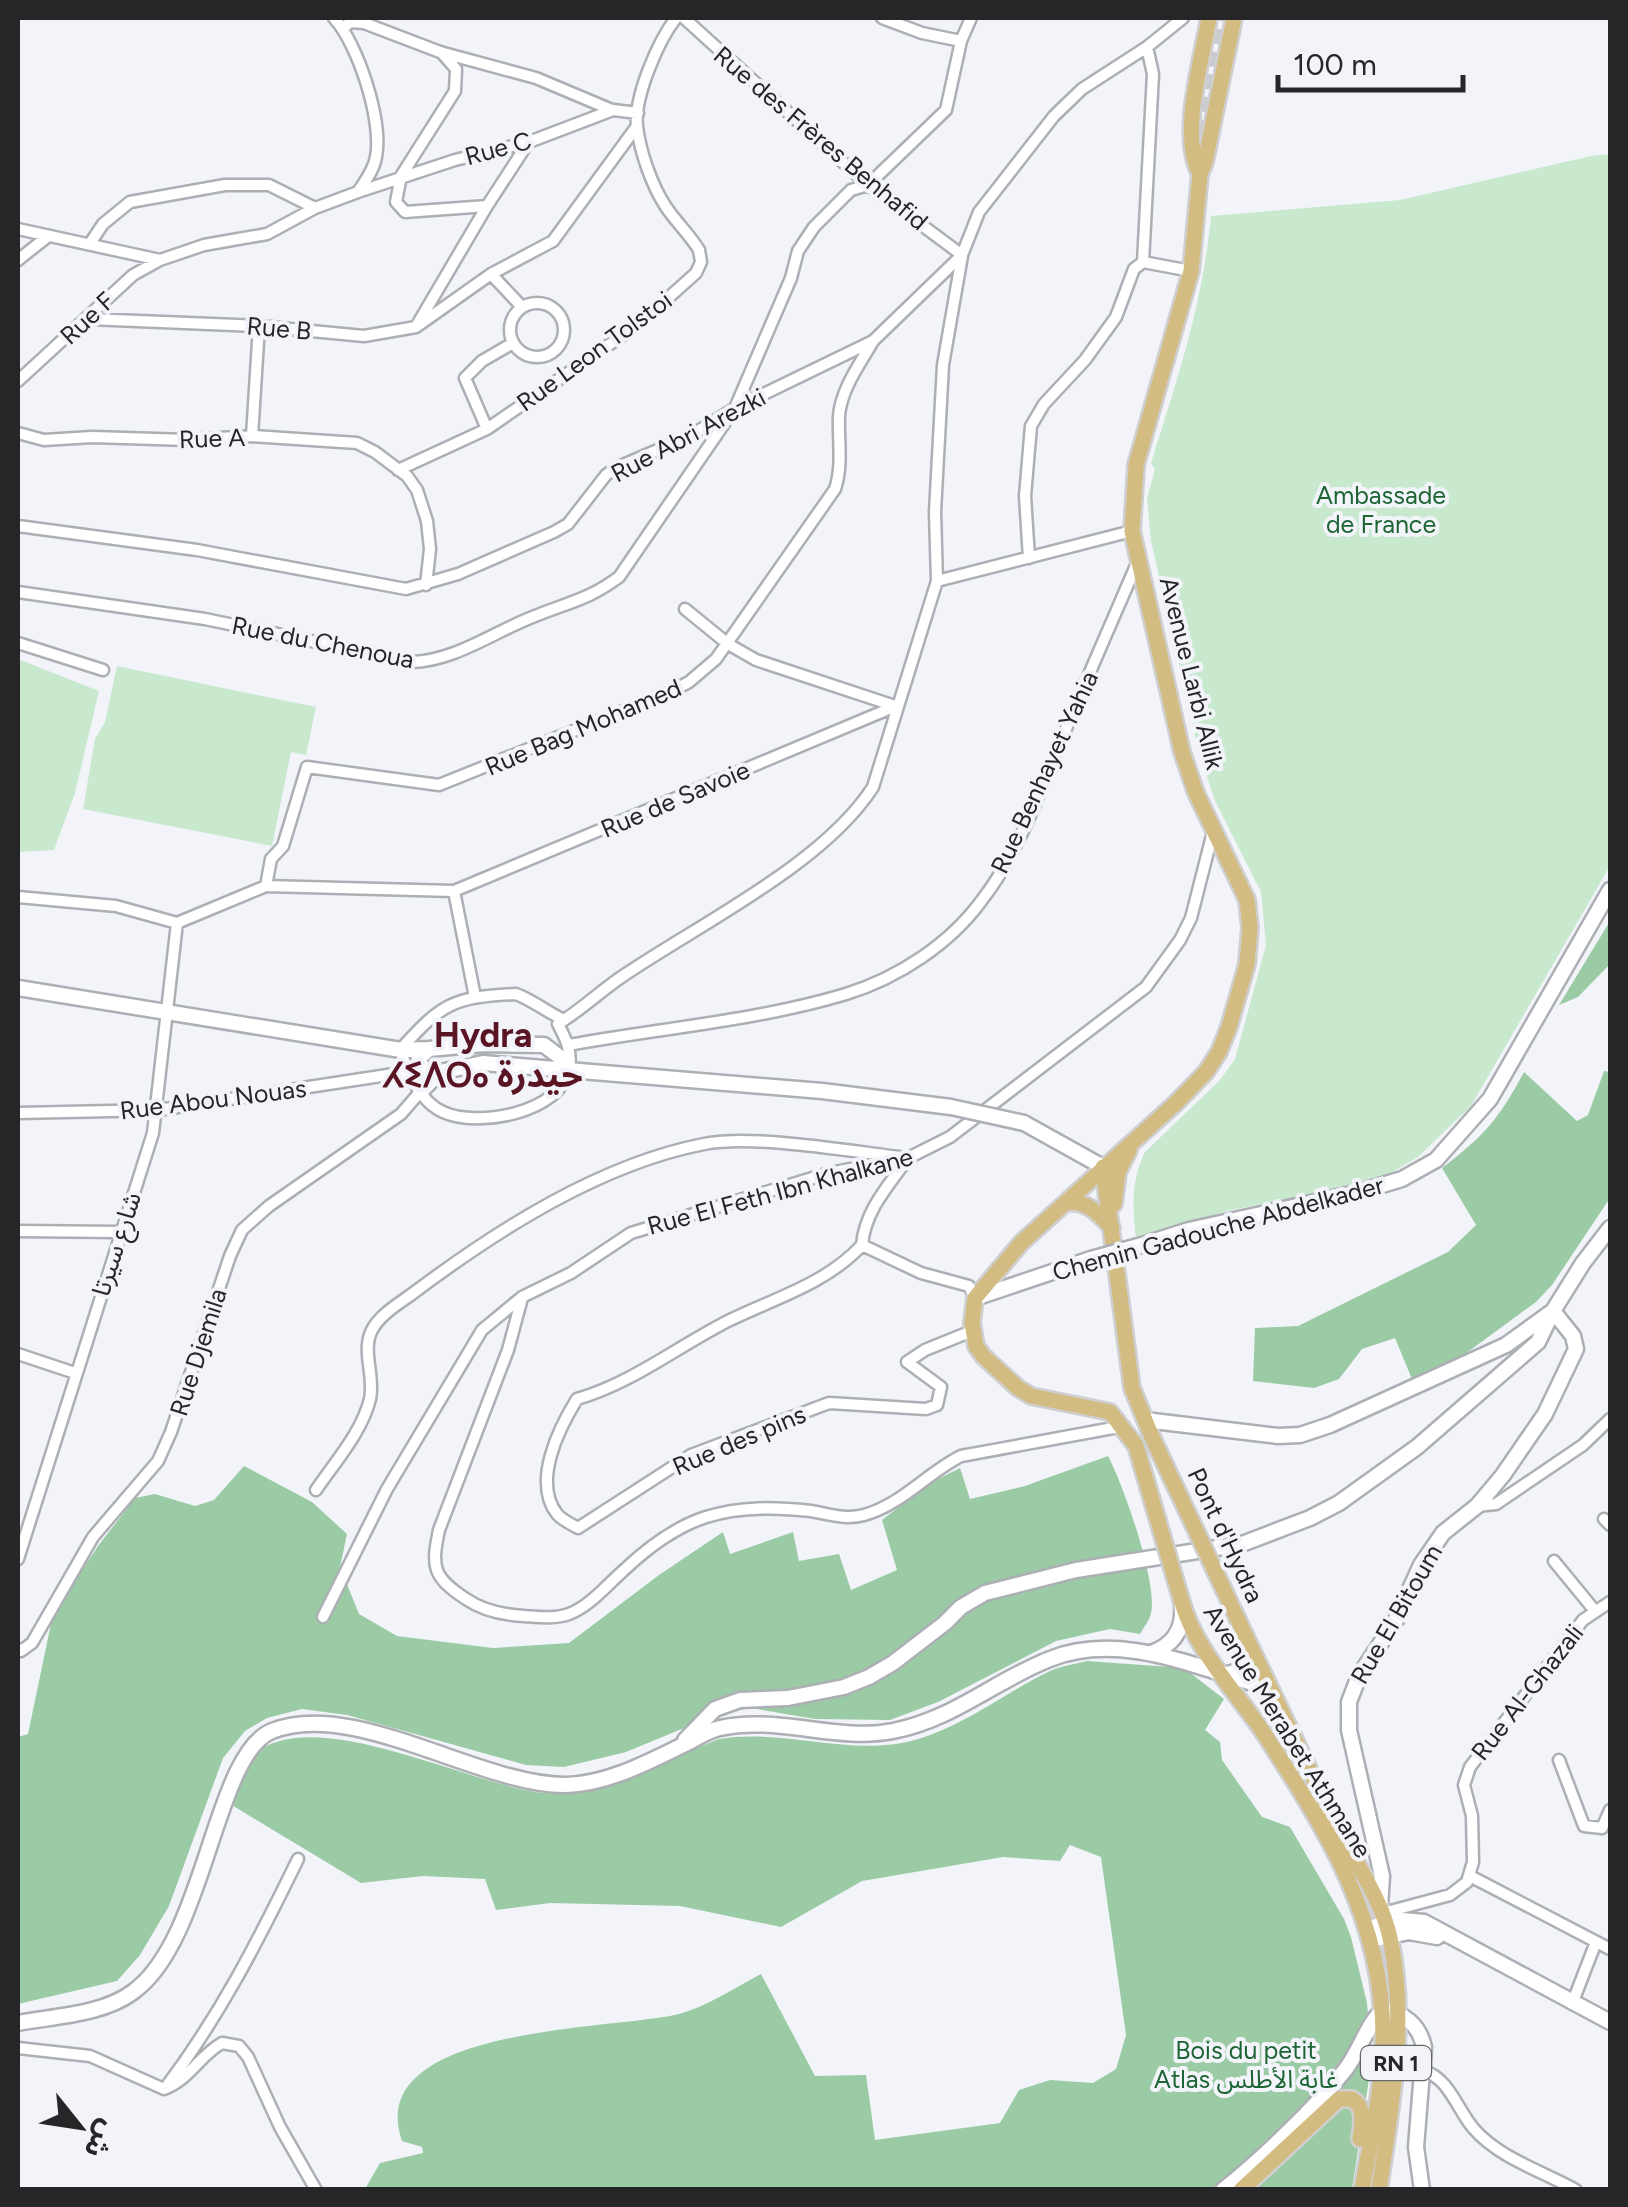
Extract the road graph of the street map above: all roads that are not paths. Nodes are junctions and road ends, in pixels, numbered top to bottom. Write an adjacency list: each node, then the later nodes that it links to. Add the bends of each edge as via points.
1 (334, 18): 9 (street)
2 (676, 18): 14 (street, Rue Leon Tolstoi, via 659,45)
3 (684, 18): 19 (street, Rue des Frères Benhafid)
4 (882, 18): 10 (street)
5 (971, 18): 10 (street, Rue du Chenoua)
6 (1183, 18): 11 (street, Rue Abri Arezki)
7 (1209, 18): 17 (main road, Avenue Larbi Allik, via 1191,152)
8 (1234, 18): 17 (main road, Avenue Larbi Allik)
9 (344, 28): 12 (street, via 364,24); 20 (street, via 366,81 377,138 376,159)
10 (962, 42): 19 (street, Rue du Chenoua, via 946,110)
11 (1147, 47): 26 (street, Rue Abri Arezki, via 1054,116 979,212); 29 (street, via 1153,74)
12 (440, 52): 13 (street, via 536,78); 18 (street, via 456,69 455,91)
13 (613, 110): 14 (street, Rue C); 16 (street, Rue C)
14 (638, 113): 15 (street, Rue Leon Tolstoi)
15 (637, 126): 31 (street, Rue B, via 554,241); 41 (street, Rue Leon Tolstoi, via 656,189 700,250 701,262 664,304)
16 (529, 142): 18 (street, Rue C); 21 (street)
17 (1200, 174): 30 (main road, Avenue Larbi Allik)
18 (401, 176): 20 (street, Rue C); 21 (street, via 396,202 406,212)
19 (868, 184): 26 (street, Rue des Frères Benhafid); 43 (street, Rue du Chenoua, via 851,190 798,252)
20 (358, 192): 22 (street, Rue C)
21 (487, 206): 32 (street)
22 (315, 208): 25 (street, via 269,185 224,185 130,202); 28 (street, Rue F, via 267,234 204,244)
23 (18, 229): 24 (street)
24 (47, 237): 25 (street); 27 (street)
25 (90, 242): 28 (street)
26 (962, 255): 38 (street, Rue Abri Arezki); 52 (street, via 943,365)
27 (18, 260)
28 (160, 260): 35 (street, Rue F, via 134,275)
29 (1144, 262): 30 (street); 50 (street, via 1134,270 1116,317 1031,426)
30 (1191, 271): 49 (main road, Avenue Larbi Allik, via 1136,465)
31 (491, 274): 33 (street, Rue B); 34 (street)
32 (444, 277): 33 (street, via 446,288); 37 (street)
33 (460, 298): 37 (street, Rue B)
34 (522, 307): 39 (street, via 512,320); 40 (street, via 540,303 556,310 564,326)
35 (89, 319): 36 (street, Rue B); 42 (street, Rue F)
36 (258, 326): 37 (street, Rue B, via 364,336); 46 (street)
37 (416, 328)
38 (873, 340): 43 (street, Rue Abri Arezki); 57 (street, Rue Bag Mohamed, via 843,396 835,488)
39 (514, 344): 40 (street, via 536,357); 44 (street, via 465,378)
40 (556, 350): 41 (street)
41 (573, 368): 44 (street, Rue Leon Tolstoi)
42 (18, 381)
43 (735, 408): 53 (street, Rue Abri Arezki, via 616,468 568,524); 54 (street, Rue du Chenoua, via 618,577 593,596 433,661)
44 (487, 429): 47 (street, Rue Leon Tolstoi)
45 (18, 433): 46 (street, Rue A, via 44,440)
46 (252, 436): 47 (street, Rue A, via 357,444)
47 (398, 470): 53 (street, via 417,490 427,521)
48 (18, 526): 53 (street, Rue Abri Arezki, via 197,550 387,588)
49 (1132, 530): 50 (street); 51 (main road, Avenue Larbi Allik)
50 (1028, 558): 52 (street)
51 (1138, 560): 60 (main road, Avenue Larbi Allik, via 1182,752); 70 (street, Rue Benhayet Yahia, via 1008,858 982,901 946,939 900,972 847,994)
52 (937, 581): 59 (street)
53 (426, 585)
54 (18, 592)
55 (685, 609): 57 (street)
56 (18, 643): 58 (street)
57 (728, 644): 59 (street, via 756,660); 61 (street, Rue Bag Mohamed, via 680,687 439,785 307,767)
58 (103, 670)
59 (896, 706): 63 (street, Rue de Savoie); 69 (street, via 873,786 848,819 757,890)
60 (1214, 828): 80 (main road, Avenue Larbi Allik, via 1247,900 1247,964 1219,1052); 81 (street, Rue El Feth Ibn Khalkane, via 1191,918 1146,987 950,1137)
61 (266, 886): 63 (street); 65 (street)
62 (1610, 890): 90 (street, Chemin Gadouche Abdelkader, bridge, via 1490,1099 1436,1160 1356,1194 1142,1245)
63 (454, 891): 67 (street)
64 (18, 898): 65 (street, via 116,906)
65 (178, 922): 68 (street, شارع سيرتا)
66 (18, 988): 68 (street)
67 (476, 997): 69 (street, via 516,994); 73 (street, via 436,1011)
68 (165, 1010): 73 (street); 78 (street, شارع سيرتا)
69 (564, 1020): 70 (street, via 558,1024)
70 (569, 1045): 75 (street)
71 (431, 1048): 72 (street); 73 (street); 76 (street, via 420,1058); 76 (street, via 445,1065)
72 (547, 1049): 74 (street, via 533,1051 535,1066); 75 (street)
73 (401, 1050): 76 (street)
74 (543, 1070): 75 (street); 76 (street, via 483,1063)
75 (566, 1071): 77 (street, via 551,1097 508,1115 468,1120 440,1112); 82 (street, bridge, via 951,1107 1024,1123)
76 (427, 1072): 77 (street); 77 (street); 78 (street, Rue Abou Nouas)
77 (420, 1092): 110 (street, Rue Djemila, via 401,1114 242,1230 158,1461 93,1537 32,1642)
78 (158, 1110): 79 (street, Rue Abou Nouas); 87 (street, شارع سيرتا)
79 (18, 1113)
80 (1133, 1142): 82 (main road, Avenue Larbi Allik); 84 (main road, via 1118,1172)
81 (908, 1158): 88 (street, via 876,1202); 89 (street, Rue El Feth Ibn Khalkane, via 630,1232 572,1273); 102 (street, via 706,1144 625,1168 554,1203 455,1262 382,1317 370,1332 370,1399)
82 (1097, 1173): 83 (main road); 84 (main road)
83 (1065, 1202): 84 (main road, via 1096,1210); 90 (main road)
84 (1112, 1228): 95 (main road, Pont d'Hydra)
85 (1610, 1228): 91 (street)
86 (18, 1231): 87 (street)
87 (120, 1232): 94 (street, شارع سيرتا)
88 (862, 1245): 90 (street, via 921,1274 969,1286); 92 (street, Rue des pins, via 807,1286 609,1390 577,1399 562,1422 545,1484 556,1513 578,1528 690,1455 829,1403 938,1405 941,1387 907,1362)
89 (522, 1297): 100 (street, via 433,1557 446,1585 471,1603 508,1615 569,1614 668,1536 704,1518 746,1508 862,1516 892,1504 961,1456); 109 (street, Rue El Feth Ibn Khalkane, via 482,1330 460,1361)
90 (976, 1298): 92 (main road)
91 (1553, 1311): 99 (street, via 1457,1370 1300,1435); 103 (street, Rue El Bitoum, via 1573,1336 1574,1356 1534,1430); 115 (street, via 1538,1342 1418,1447 1310,1518 1242,1544 1076,1570 985,1593 869,1677 714,1709)
92 (972, 1331): 96 (main road, via 982,1356 1018,1388)
93 (18, 1354): 94 (street)
94 (75, 1373): 104 (street, شارع سيرتا)
95 (1132, 1388): 96 (main road); 98 (main road, Pont d'Hydra)
96 (1110, 1412): 100 (main road, Avenue Merabet Athmane)
97 (1610, 1418): 103 (street, via 1584,1445 1496,1504)
98 (1145, 1420): 99 (street); 101 (main road, Pont d'Hydra)
99 (1181, 1424): 101 (street)
100 (1124, 1426): 106 (main road, Avenue Merabet Athmane, bridge, via 1136,1446)
101 (1152, 1437): 112 (main road, Pont d'Hydra, bridge)
102 (316, 1490)
103 (1477, 1506): 120 (street, Rue El Bitoum, via 1443,1533 1420,1565 1349,1702 1349,1730 1382,1876)
104 (18, 1559)
105 (1554, 1560): 108 (street)
106 (1182, 1602): 111 (street, via 1177,1636); 113 (main road, Avenue Merabet Athmane / RN 1)
107 (1610, 1602): 108 (street, Rue Al-Ghazali)
108 (1596, 1612): 119 (street, Rue Al-Ghazali, via 1470,1766 1464,1786 1472,1816)
109 (323, 1617)
110 (18, 1649)
111 (1151, 1653): 113 (street); 115 (street, via 1083,1650 1050,1658 938,1719 891,1732 744,1724 716,1728)
112 (1254, 1654): 113 (street, via 1242,1670); 114 (main road, RN 1)
113 (1223, 1675): 114 (street); 121 (main road, Avenue Merabet Athmane / RN 1, via 1311,1807 1354,1888)
114 (1270, 1688): 120 (main road, Avenue Merabet Athmane / RN 1)
115 (679, 1747): 127 (street, via 600,1781 565,1785 524,1780 334,1726 270,1732 236,1770 183,1923 155,1970 109,2005)
116 (1559, 1760): 117 (street, via 1584,1826 1602,1828)
117 (1610, 1810)
118 (298, 1859): 130 (street, via 240,1977)
119 (1470, 1876): 120 (street, via 1450,1895); 122 (street)
120 (1384, 1920): 121 (street); 124 (street, via 1475,1951); 125 (main road, RN 1)
121 (1369, 1934): 125 (main road, RN 1)
122 (1596, 1942): 123 (street); 124 (street)
123 (1610, 1949)
124 (1572, 2004): 126 (street)
125 (1389, 2011): 129 (street, via 1410,2021 1422,2037); 132 (street, via 1373,2019 1341,2075); 134 (main road, RN 1); 135 (main road, RN 1, via 1396,2067)
126 (1610, 2022)
127 (18, 2023)
128 (18, 2048): 130 (street, via 90,2056)
129 (1424, 2071): 136 (street, via 1416,2148); 137 (street, via 1440,2079 1496,2148)
130 (164, 2088): 131 (street, via 178,2084 222,2043 238,2046)
131 (316, 2190)
132 (1223, 2190)
133 (1240, 2190): 134 (main road, via 1331,2105 1347,2098 1361,2110)
134 (1360, 2190)
135 (1379, 2190)
136 (1422, 2190)
137 (1576, 2190)

